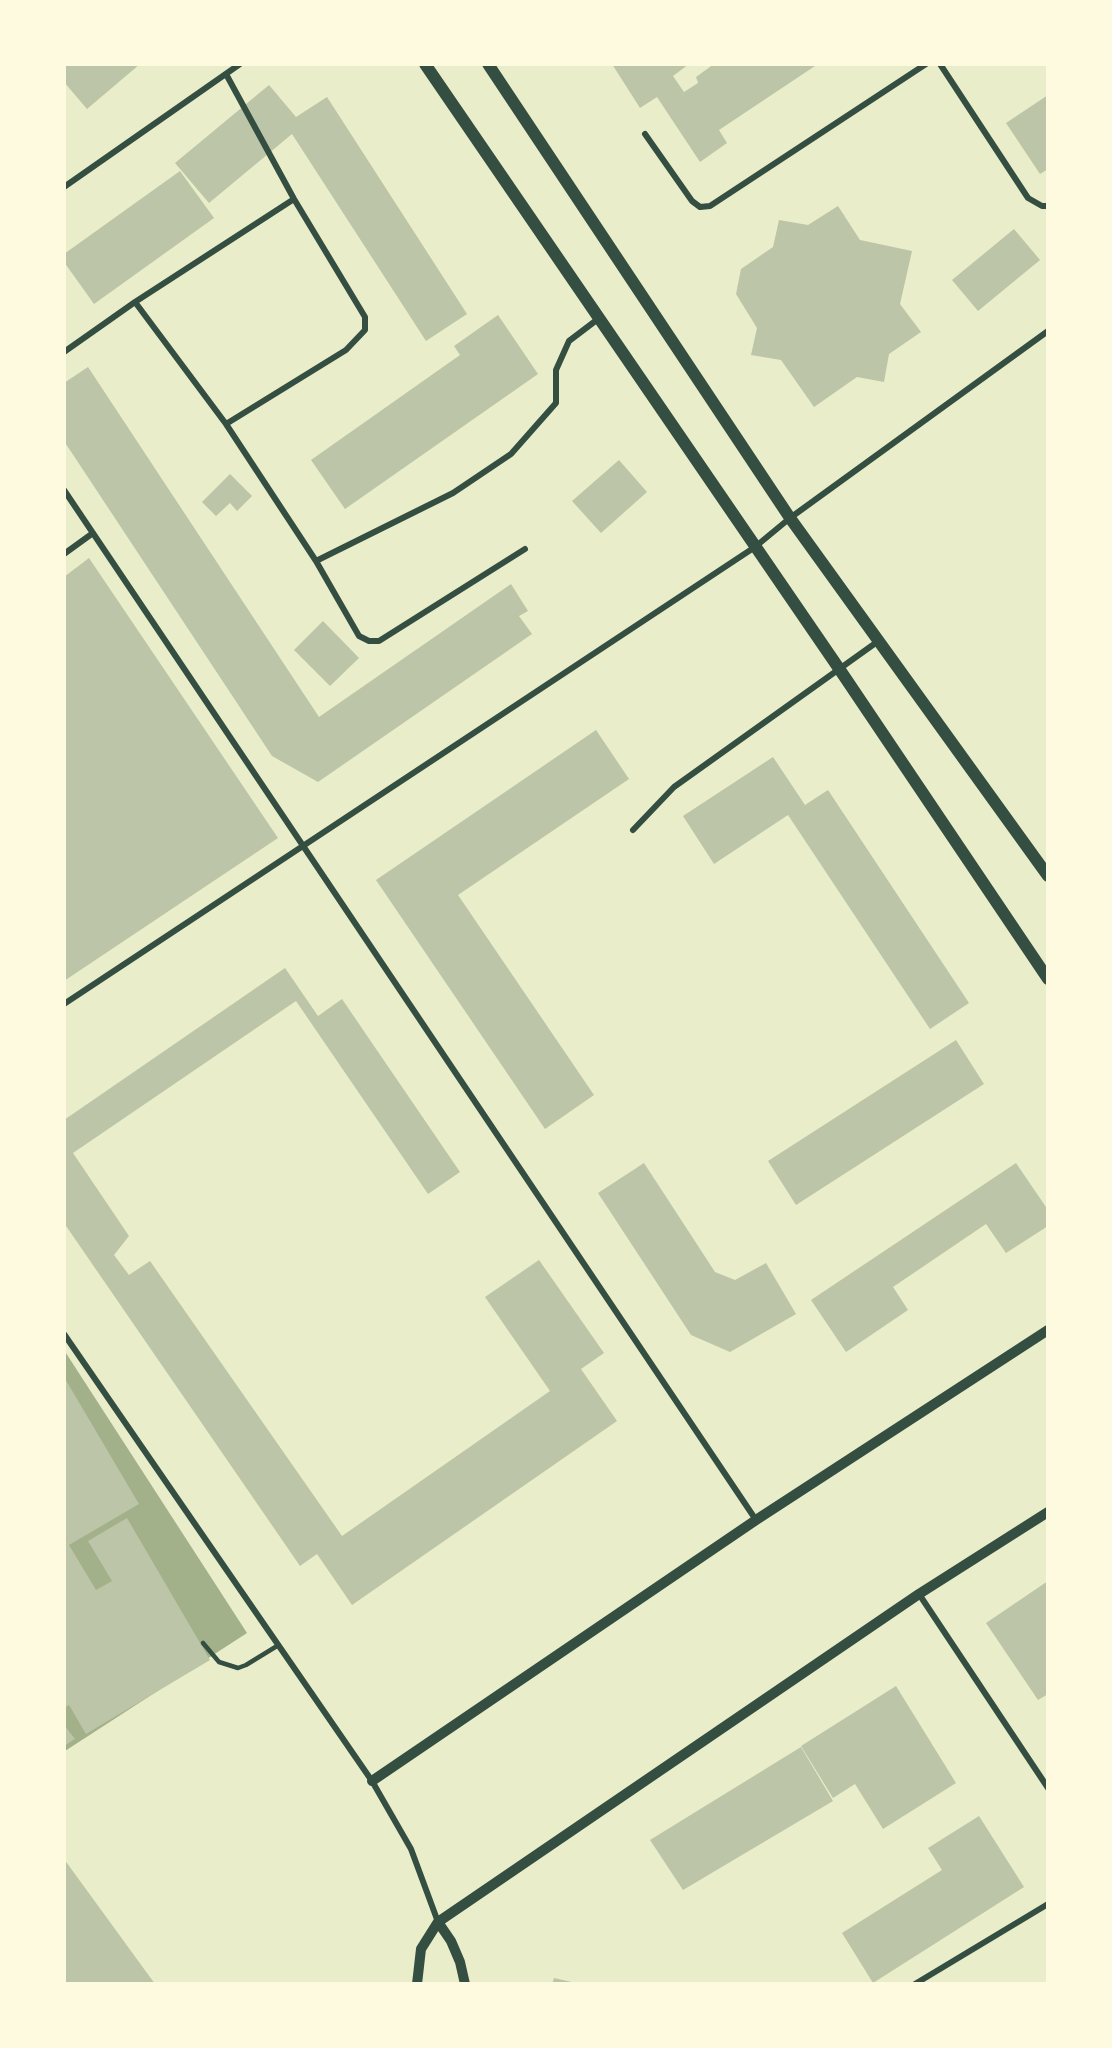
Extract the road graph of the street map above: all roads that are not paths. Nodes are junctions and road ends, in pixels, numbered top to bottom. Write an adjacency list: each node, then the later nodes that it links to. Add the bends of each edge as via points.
1 (240, 64): 6 (street)
2 (425, 64): 12 (main road)
3 (488, 64): 17 (main road)
4 (926, 64): 7 (street, via 710,206 700,207 692,201)
5 (940, 64): 10 (street, via 1028,198)
6 (225, 74): 8 (street); 9 (street)
7 (645, 135)
8 (64, 187)
9 (294, 199): 11 (street); 15 (street, via 365,317 365,330 346,350)
10 (1047, 206)
11 (135, 302): 14 (street); 15 (street)
12 (598, 319): 19 (main road); 22 (street, via 569,341 556,370 556,403 511,454 453,493)
13 (1047, 331): 17 (street)
14 (64, 352)
15 (226, 424): 22 (street)
16 (64, 490): 18 (street)
17 (790, 518): 19 (street); 23 (main road)
18 (93, 533): 21 (street); 26 (street)
19 (755, 547): 24 (main road); 26 (street)
20 (525, 549): 22 (street, via 379,641 369,641 351,627)
21 (64, 554)
22 (316, 561)
23 (877, 642): 24 (street); 27 (main road)
24 (840, 670): 25 (street, via 674,787); 28 (main road)
25 (633, 830)
26 (304, 846): 29 (street); 33 (street)
27 (1047, 876)
28 (1047, 980)
29 (64, 1004)
30 (1047, 1330): 33 (street)
31 (64, 1334): 36 (street)
32 (1047, 1512): 34 (street)
33 (756, 1520): 37 (street)
34 (919, 1594): 38 (street); 40 (street)
35 (203, 1643): 36 (lane, via 219,1662 238,1668)
36 (277, 1646): 37 (street)
37 (372, 1781): 40 (street, via 411,1849)
38 (1047, 1788)
39 (1047, 1904): 43 (street)
40 (438, 1922): 41 (street, via 421,1949); 42 (street, via 451,1941)
41 (417, 1983)
42 (465, 1983)
43 (915, 1983)

